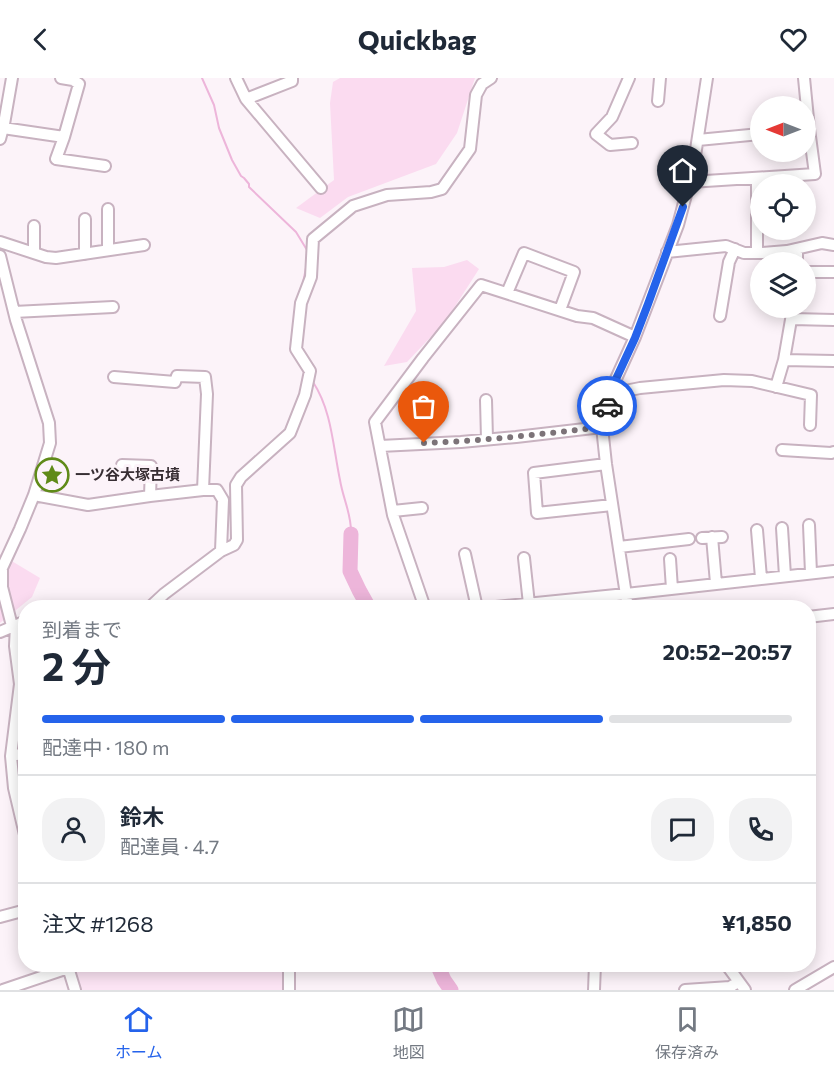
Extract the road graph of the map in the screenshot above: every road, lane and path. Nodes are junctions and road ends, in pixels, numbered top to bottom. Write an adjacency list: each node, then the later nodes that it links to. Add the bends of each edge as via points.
1 (61, 78): 15 (street, via 79,84)
2 (236, 78): 11 (street)
3 (292, 78): 11 (street)
4 (491, 78): 75 (street, via 482,84 476,96 470,148 442,189 387,195 353,206 313,239 311,277 301,303 296,349 310,371 305,395 290,433 236,485 237,540)
5 (629, 78): 17 (street, via 612,117 596,134 609,145)
6 (660, 78): 12 (street)
7 (707, 78): 16 (street)
8 (804, 78): 10 (street)
9 (8, 85): 13 (street)
10 (805, 96)
11 (246, 99): 21 (street)
12 (657, 101)
13 (2, 133): 15 (street)
14 (750, 135): 16 (street)
15 (64, 137): 18 (street, via 56,159)
16 (698, 140): 20 (street)
17 (632, 143)
18 (105, 166)
19 (750, 178): 20 (street)
20 (690, 182): 31 (street)
21 (321, 188)
22 (108, 209): 30 (street)
23 (85, 219): 35 (street)
24 (34, 226): 33 (street)
25 (0, 242): 33 (street)
26 (834, 244): 29 (street)
27 (144, 245): 30 (street)
28 (735, 249): 31 (street, via 726,246); 34 (street); 44 (street, via 729,262)
29 (796, 249): 32 (street)
30 (108, 250): 35 (street)
31 (667, 252): 48 (street)
32 (772, 252)
33 (34, 253): 35 (street, via 56,258)
34 (750, 253)
35 (84, 254)
36 (0, 256): 39 (street)
37 (816, 272): 38 (street)
38 (834, 272)
39 (2, 278): 43 (street)
40 (507, 293): 42 (street); 42 (street, via 524,253 574,272); 58 (street, via 481,285 375,422)
41 (113, 307): 43 (street)
42 (560, 310): 48 (street, via 593,318)
43 (14, 312): 64 (street, via 49,423 50,443)
44 (720, 316)
45 (816, 317): 47 (street)
46 (792, 318): 49 (street)
47 (834, 320)
48 (635, 338): 53 (street)
49 (784, 360): 50 (street); 52 (street)
50 (834, 361)
51 (114, 377): 63 (street, via 175,382 177,376 206,377)
52 (776, 387): 53 (street, via 724,380); 55 (street, via 811,395)
53 (610, 392): 56 (street)
54 (486, 400): 57 (street)
55 (810, 425)
56 (602, 427): 57 (street); 61 (street)
57 (487, 439): 58 (street)
58 (380, 446): 68 (street)
59 (782, 450): 60 (street)
60 (834, 452)
61 (606, 464): 66 (street); 66 (street, via 534,473 537,513)
62 (122, 465): 65 (street, via 151,466)
63 (203, 490): 65 (street); 75 (street, via 217,490 223,500)
64 (34, 495): 65 (street, via 88,505); 94 (street, via 2,568 2,587)
65 (150, 496)
66 (612, 505): 74 (street)
67 (422, 508): 68 (street)
68 (393, 511): 87 (street)
69 (809, 525): 80 (street)
70 (782, 528): 81 (street)
71 (757, 530): 82 (street)
72 (712, 537): 83 (street)
73 (689, 539): 74 (street)
74 (619, 548): 85 (street)
75 (221, 551): 86 (street)
76 (465, 554): 88 (street)
77 (524, 558): 89 (street)
78 (670, 559): 84 (street)
79 (834, 571): 80 (street)
80 (811, 573): 81 (street)
81 (785, 576): 82 (street)
82 (761, 578): 83 (street)
83 (716, 584): 84 (street)
84 (672, 589): 85 (street)
85 (626, 594): 90 (street); 91 (street)
86 (158, 600)
87 (422, 600)
88 (475, 600)
89 (529, 600)
90 (568, 600)
91 (627, 600)
92 (834, 614): 93 (street)
93 (816, 616)
94 (18, 624): 95 (street); 96 (street)
95 (0, 632)
96 (18, 669)
97 (18, 700): 99 (street)
98 (18, 755): 99 (street)
99 (11, 756): 100 (street)
100 (13, 778): 101 (street); 102 (street)
101 (0, 780)
102 (18, 805)
103 (18, 912): 104 (street)
104 (0, 917)
105 (834, 967): 117 (street)
106 (51, 972): 112 (street)
107 (69, 972): 113 (street)
108 (289, 972): 114 (street)
109 (595, 972): 115 (street)
110 (732, 972): 111 (street)
111 (742, 986): 116 (street)
112 (3, 990)
113 (75, 990)
114 (289, 990)
115 (594, 990)
116 (685, 990)
117 (795, 990)

